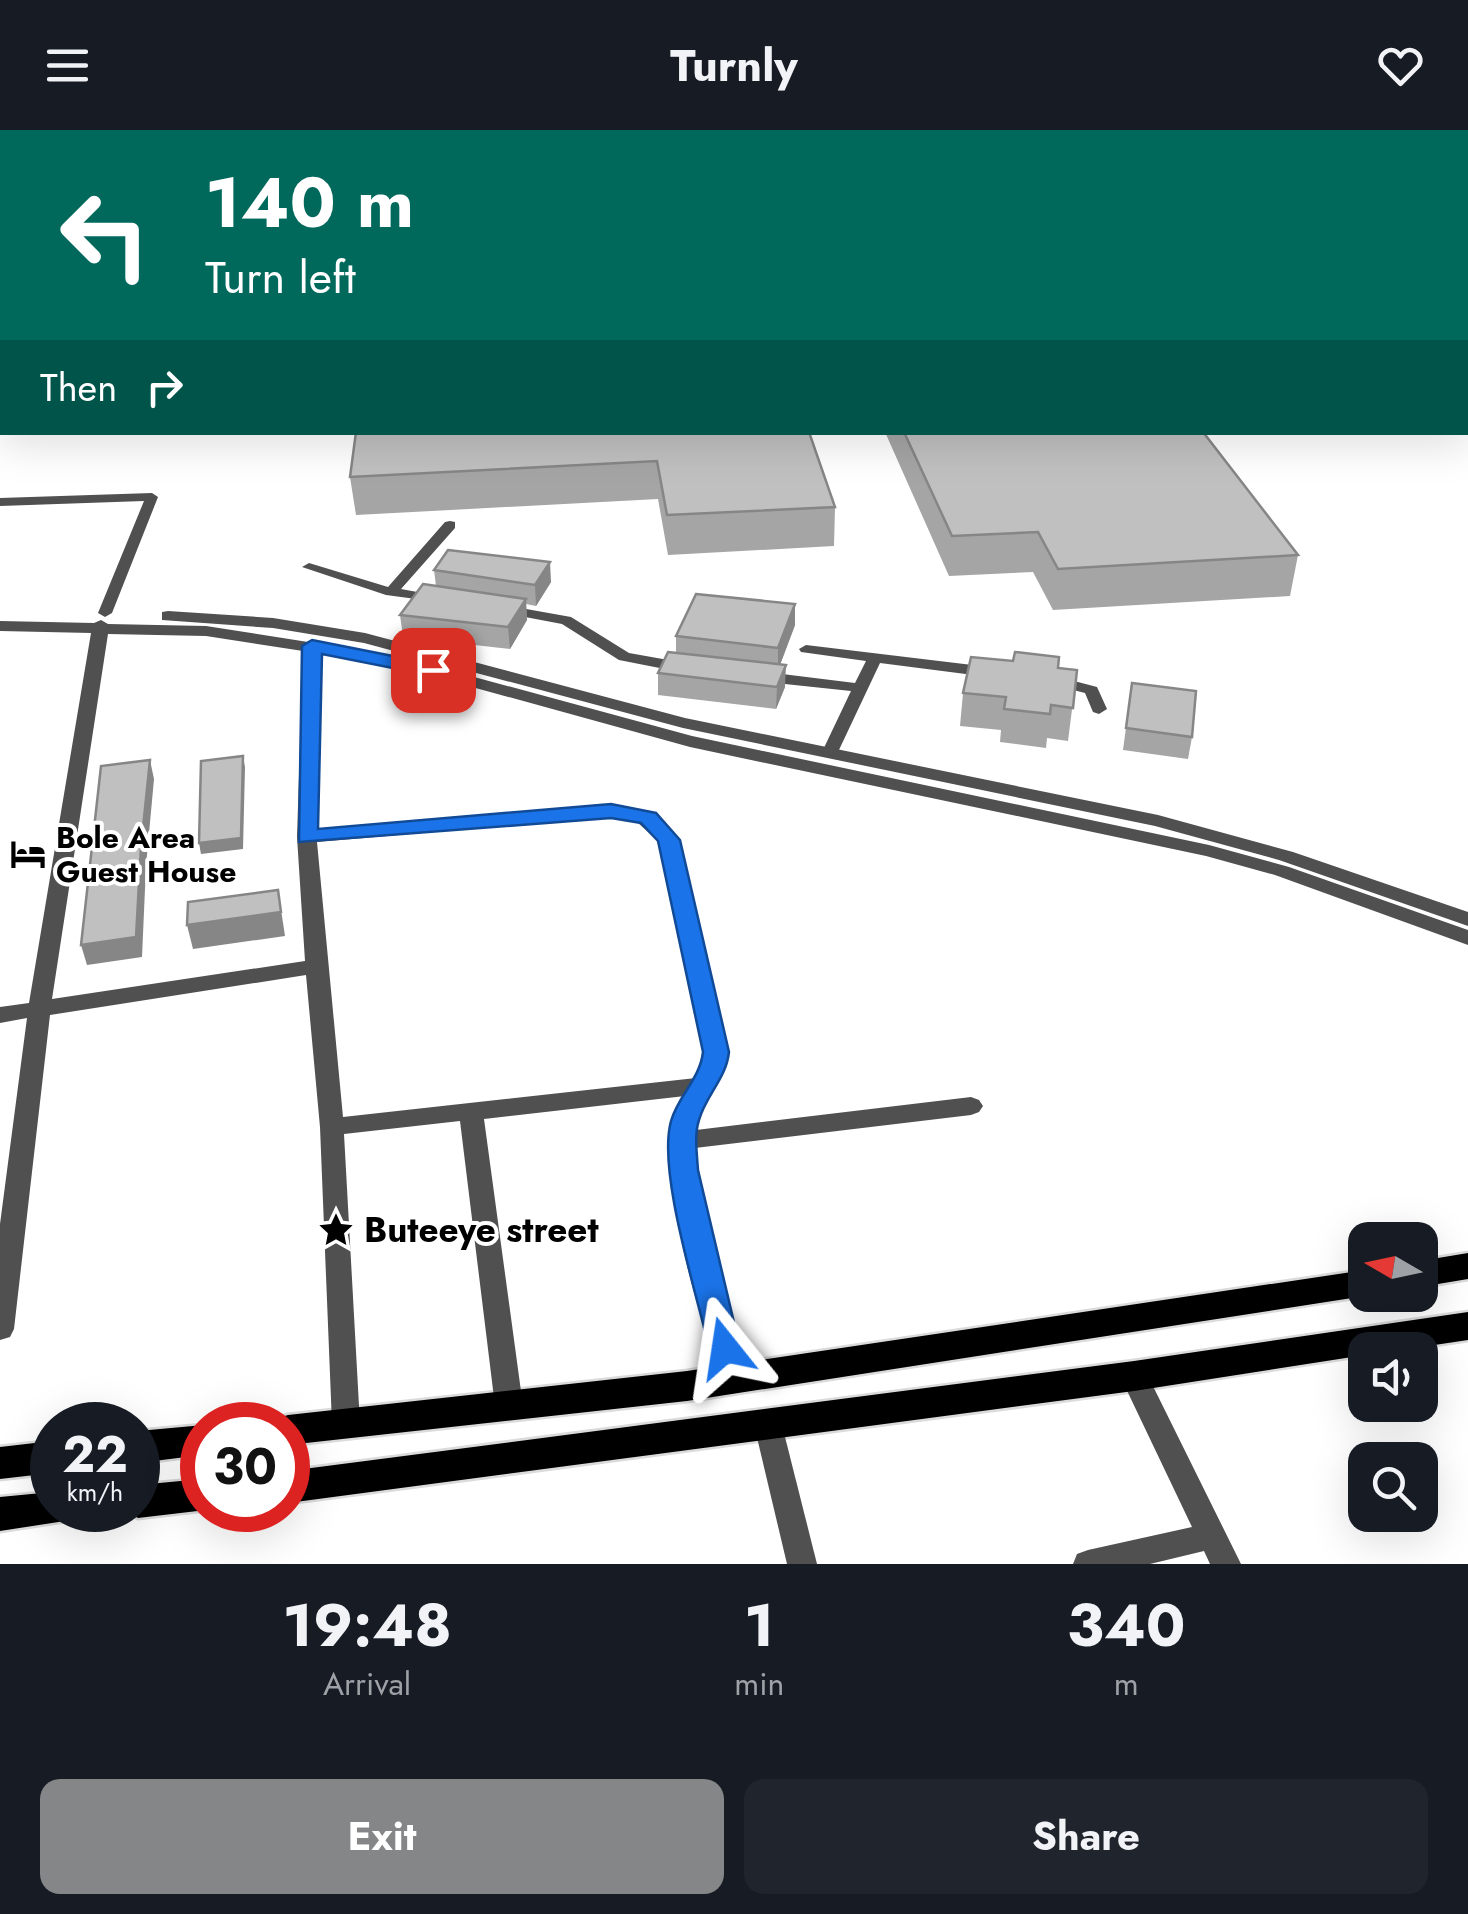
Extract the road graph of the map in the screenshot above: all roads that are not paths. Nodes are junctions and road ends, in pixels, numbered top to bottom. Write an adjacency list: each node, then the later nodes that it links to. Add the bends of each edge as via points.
1 (0, 502): 8 (lane, via 152,498)
2 (450, 525): 4 (lane)
3 (308, 567): 4 (lane)
4 (391, 592): 5 (lane)
5 (444, 600)
6 (480, 605): 13 (lane, via 566,620 608,649 642,662)
7 (0, 613): 8 (street)
8 (103, 620): 9 (street); 10 (street); 19 (street, via 216,617 323,629 683,722); 24 (street)
9 (0, 626)
10 (312, 646): 20 (street); 22 (street, via 505,688 690,741 1209,851)
11 (806, 649): 12 (lane)
12 (875, 657): 14 (lane); 17 (lane)
13 (709, 671)
14 (1008, 674)
15 (747, 675): 17 (lane)
16 (1046, 680): 18 (lane, via 1092,690)
17 (862, 688): 19 (lane)
18 (1099, 709)
19 (830, 752): 21 (street, via 1158,821 1286,856)
20 (307, 837): 23 (street); 26 (street, via 611,811 648,818 669,840 698,966 716,1052)
21 (1468, 919)
22 (1468, 938)
23 (316, 966): 24 (street); 29 (street)
24 (38, 1009): 25 (street); 35 (street)
25 (0, 1015)
26 (706, 1084): 28 (street); 30 (street, via 685,1119)
27 (971, 1106): 30 (street)
28 (471, 1111): 29 (street); 38 (street)
29 (332, 1127): 39 (street)
30 (682, 1142): 37 (street, via 711,1299)
31 (1468, 1266): 32 (main road)
32 (1438, 1271)
33 (1348, 1286): 37 (main road)
34 (1468, 1326): 36 (main road)
35 (0, 1329)
36 (1134, 1376): 40 (main road); 47 (street)
37 (734, 1379): 38 (main road)
38 (509, 1406): 39 (main road)
39 (346, 1424): 41 (main road)
40 (768, 1425): 44 (main road); 48 (street)
41 (310, 1428)
42 (30, 1459): 43 (main road)
43 (0, 1462)
44 (310, 1485)
45 (30, 1512): 46 (main road)
46 (0, 1514)
47 (1212, 1536): 49 (street); 50 (street)
48 (802, 1564)
49 (1088, 1564)
50 (1226, 1564)

